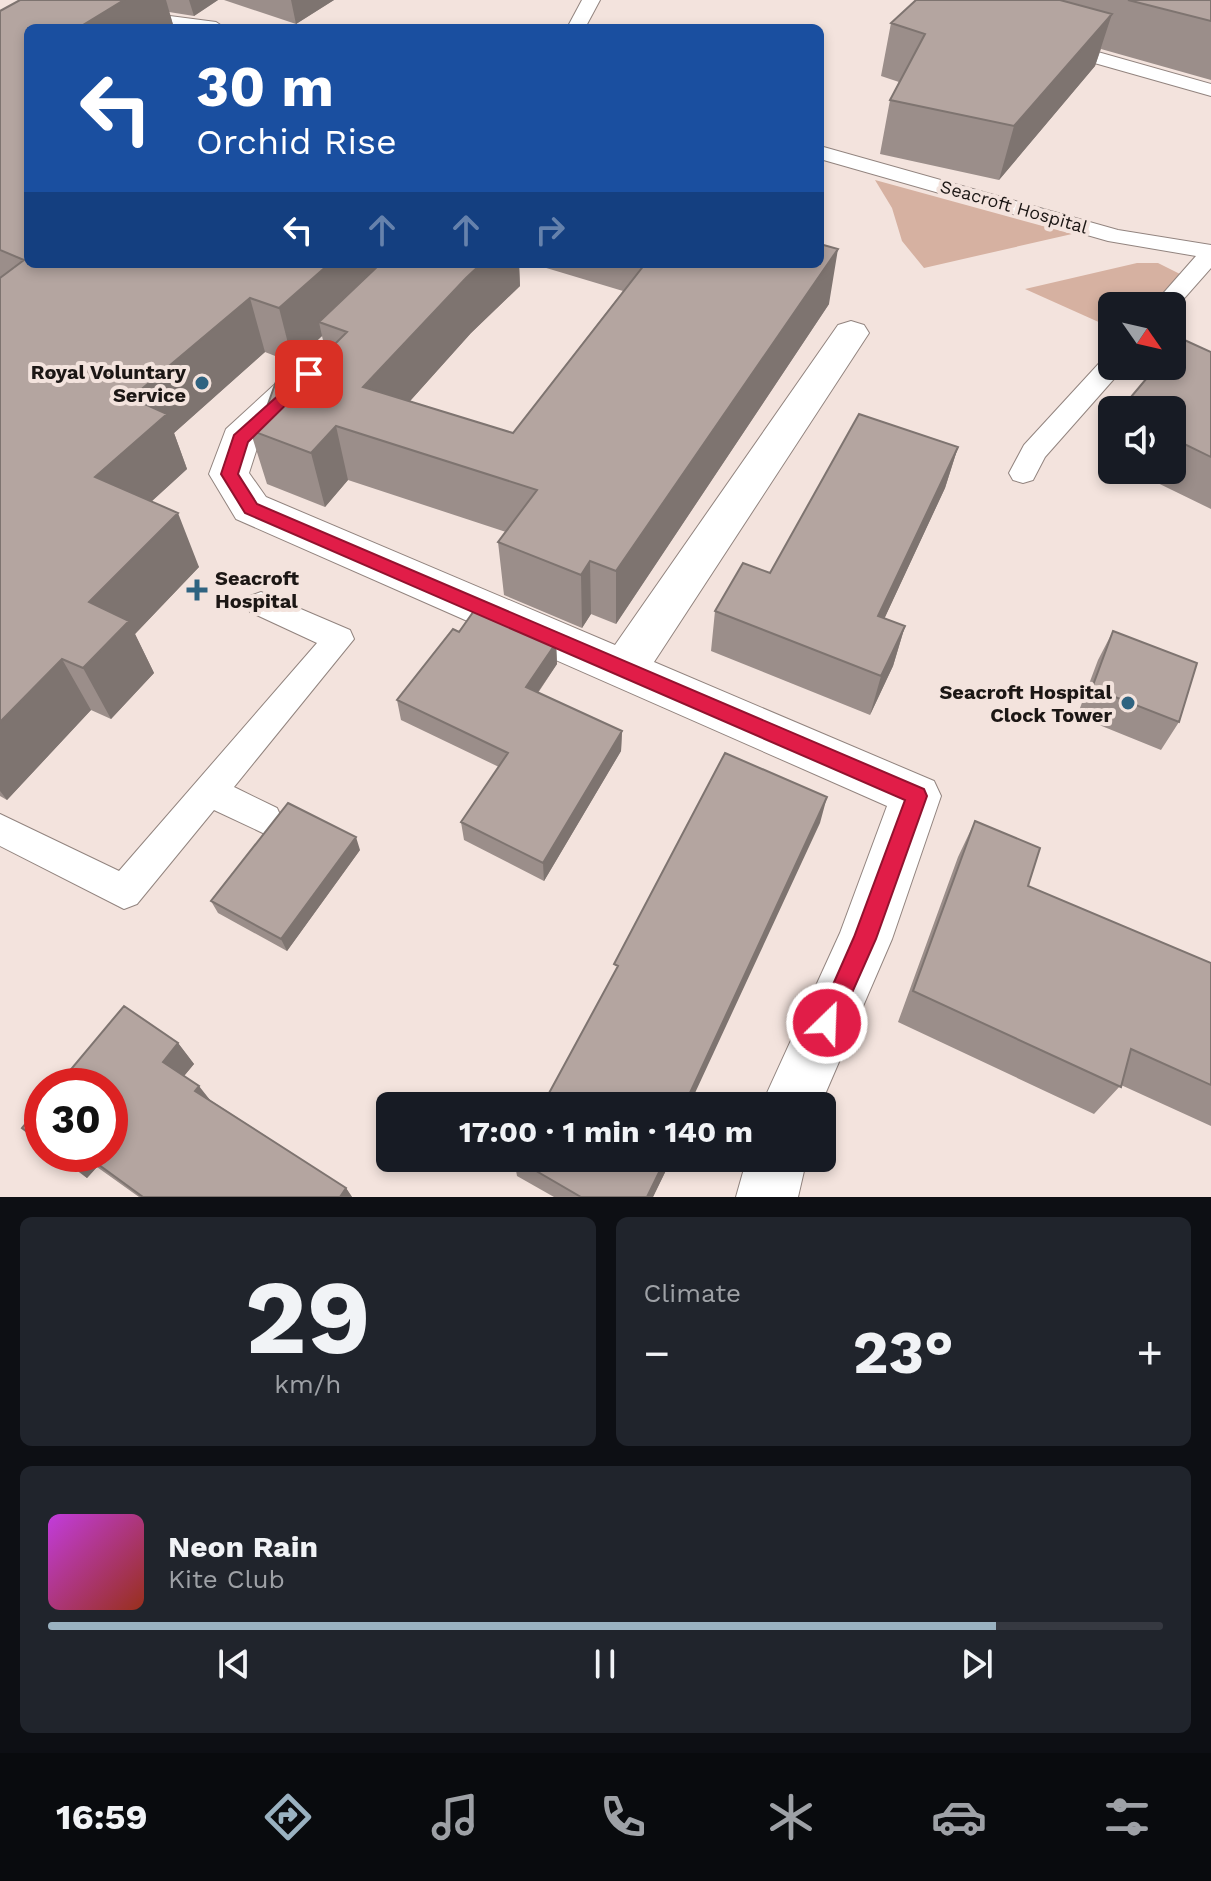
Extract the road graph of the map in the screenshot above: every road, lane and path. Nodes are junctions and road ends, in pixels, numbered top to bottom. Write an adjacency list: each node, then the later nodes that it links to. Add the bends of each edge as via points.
1 (82, 0): 3 (lane, via 137,17)
2 (591, 0): 4 (lane)
3 (187, 24)
4 (578, 24)
5 (1034, 40): 6 (lane)
6 (1211, 90)
7 (824, 153): 8 (lane, Seacroft Hospital, via 1116,236)
8 (1211, 253): 9 (lane)
9 (1176, 292)
10 (851, 333): 15 (street)
11 (332, 352): 15 (street, via 240,439 229,474 251,508)
12 (1099, 380): 13 (lane, via 1034,452)
13 (1023, 473)
14 (261, 604): 16 (lane, via 339,639)
15 (624, 669): 19 (street, via 916,796 865,939)
16 (209, 791): 17 (lane); 18 (lane, via 124,892)
17 (265, 819)
18 (0, 829)
19 (796, 1092)
20 (773, 1172): 21 (street)
21 (767, 1197)

